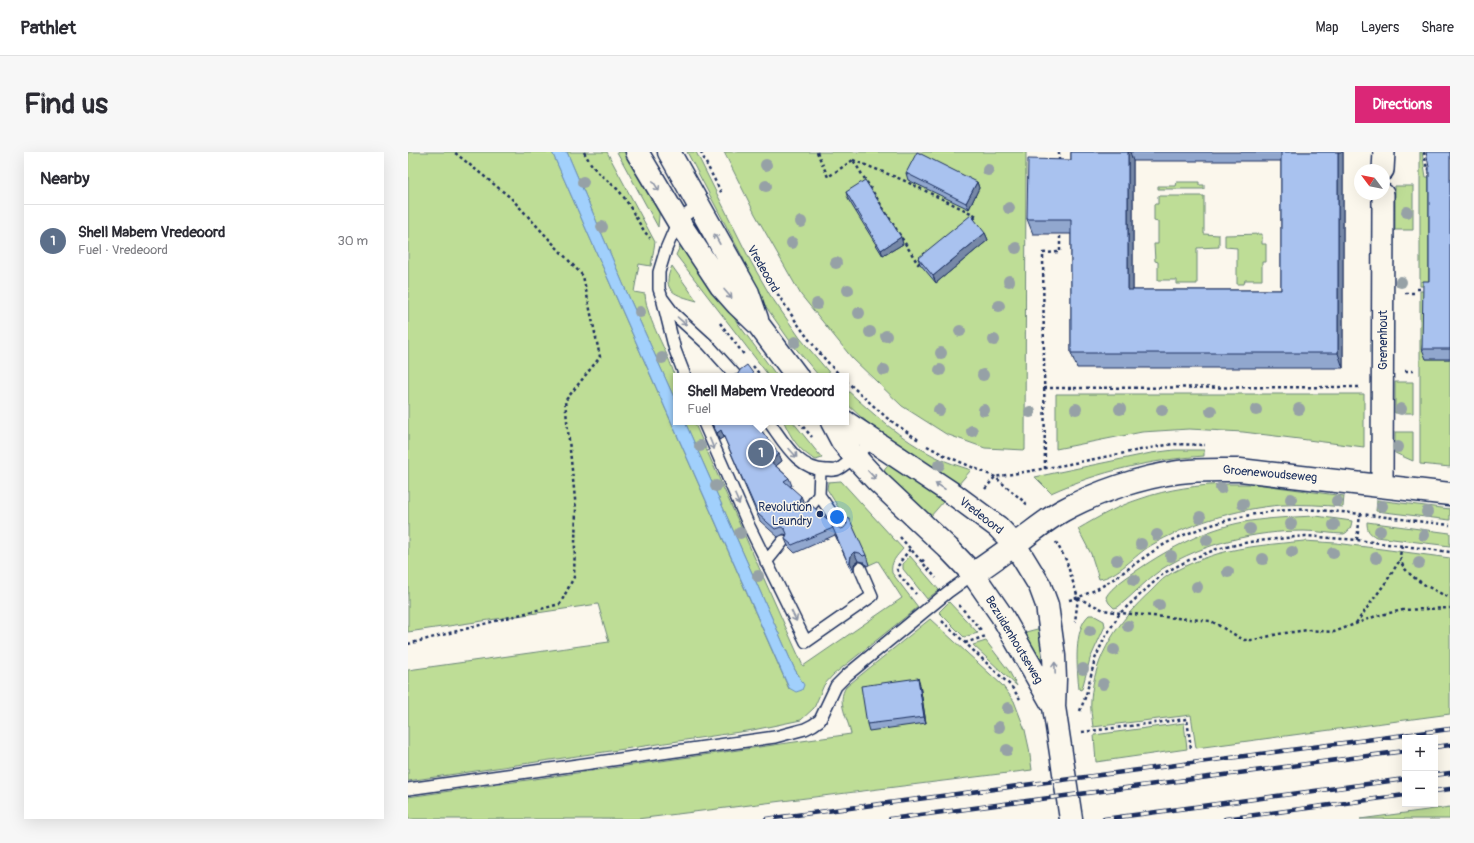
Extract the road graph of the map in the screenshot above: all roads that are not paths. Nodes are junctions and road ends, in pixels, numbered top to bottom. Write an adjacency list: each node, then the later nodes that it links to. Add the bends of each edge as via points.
1 (637, 152): 7 (street, Vredeoord, one-way to 7)
2 (668, 152): 6 (street, Vredeoord)
3 (1384, 152): 4 (street)
4 (1384, 164)
5 (1383, 200): 20 (street, Grenenhout)
6 (699, 205): 7 (lane); 9 (street, Vredeoord, one-way to 6, via 748,293)
7 (678, 221): 8 (lane, via 659,272 658,281); 9 (street, Vredeoord, one-way to 9, via 721,286)
8 (662, 298): 10 (lane, via 675,350); 11 (lane, one-way to 11, via 674,314 708,345)
9 (758, 324): 12 (street, Vredeoord)
10 (684, 373)
11 (733, 373)
12 (795, 373)
13 (849, 424): 17 (street, Vredeoord)
14 (705, 425): 27 (lane, one-way to 27)
15 (771, 425): 19 (lane, one-way to 19, via 792,454 810,468)
16 (834, 425): 18 (street)
17 (874, 440): 18 (lane); 26 (street, Vredeoord, one-way to 17, via 980,512)
18 (854, 456): 19 (lane, via 838,470); 29 (street, one-way to 29)
19 (820, 470): 22 (lane)
20 (1382, 486): 21 (street, Groenewoudseweg); 26 (street, Groenewoudseweg, via 1240,470 1179,472 1150,478 1080,502 1044,523)
21 (1450, 494)
22 (819, 495): 23 (lane); 24 (lane)
23 (809, 508)
24 (844, 531)
25 (782, 541): 27 (lane)
26 (1014, 545): 29 (street, Groenewoudseweg); 30 (street, Bezuidenhoutseweg, one-way to 26, via 1054,656 1047,606 1040,586)
27 (766, 562): 28 (lane, one-way to 28, via 806,642 872,596)
28 (860, 568)
29 (973, 574): 30 (street, Bezuidenhoutseweg, via 1002,616); 31 (lane, via 846,675 836,686 820,720 805,729 775,737)
30 (1054, 707): 32 (street, Bezuidenhoutseweg)
31 (408, 789)
32 (1071, 819)

